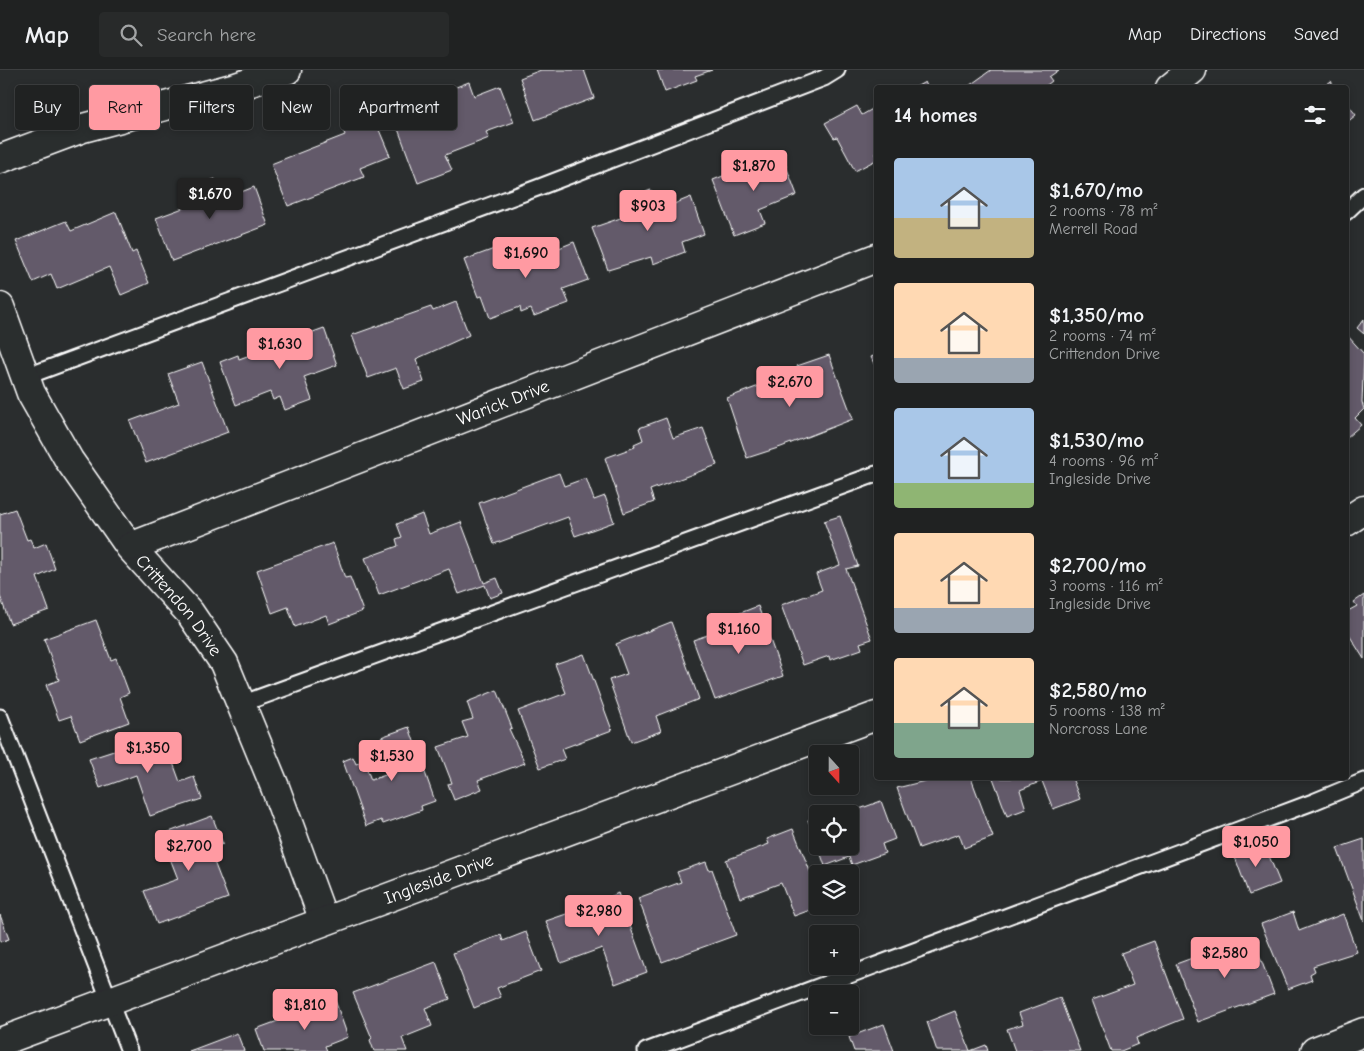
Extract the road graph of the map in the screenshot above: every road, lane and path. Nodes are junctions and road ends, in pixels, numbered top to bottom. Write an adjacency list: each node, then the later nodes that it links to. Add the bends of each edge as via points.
1 (287, 70): 5 (street, via 83,128)
2 (837, 70): 10 (lane, via 824,78 537,188)
3 (1192, 70): 4 (street)
4 (1174, 85)
5 (0, 159)
6 (1364, 195): 7 (lane)
7 (1349, 209)
8 (874, 259): 14 (street, Warick Drive)
9 (0, 307): 10 (street, Crittendon Drive)
10 (25, 377): 14 (street, Crittendon Drive, via 69,460)
11 (874, 475): 15 (lane)
12 (1364, 510): 13 (street)
13 (1349, 520)
14 (130, 547): 15 (street, Crittendon Drive, via 195,620 224,663)
15 (241, 704): 19 (street, Crittendon Drive)
16 (0, 717): 20 (lane)
17 (874, 717): 19 (street, Ingleside Drive)
18 (1364, 781): 24 (lane)
19 (324, 921): 20 (street, Ingleside Drive)
20 (110, 1001): 22 (street, Ingleside Drive); 23 (lane)
21 (1364, 1032): 25 (street)
22 (0, 1042)
23 (129, 1051)
24 (646, 1051)
25 (1314, 1051)

